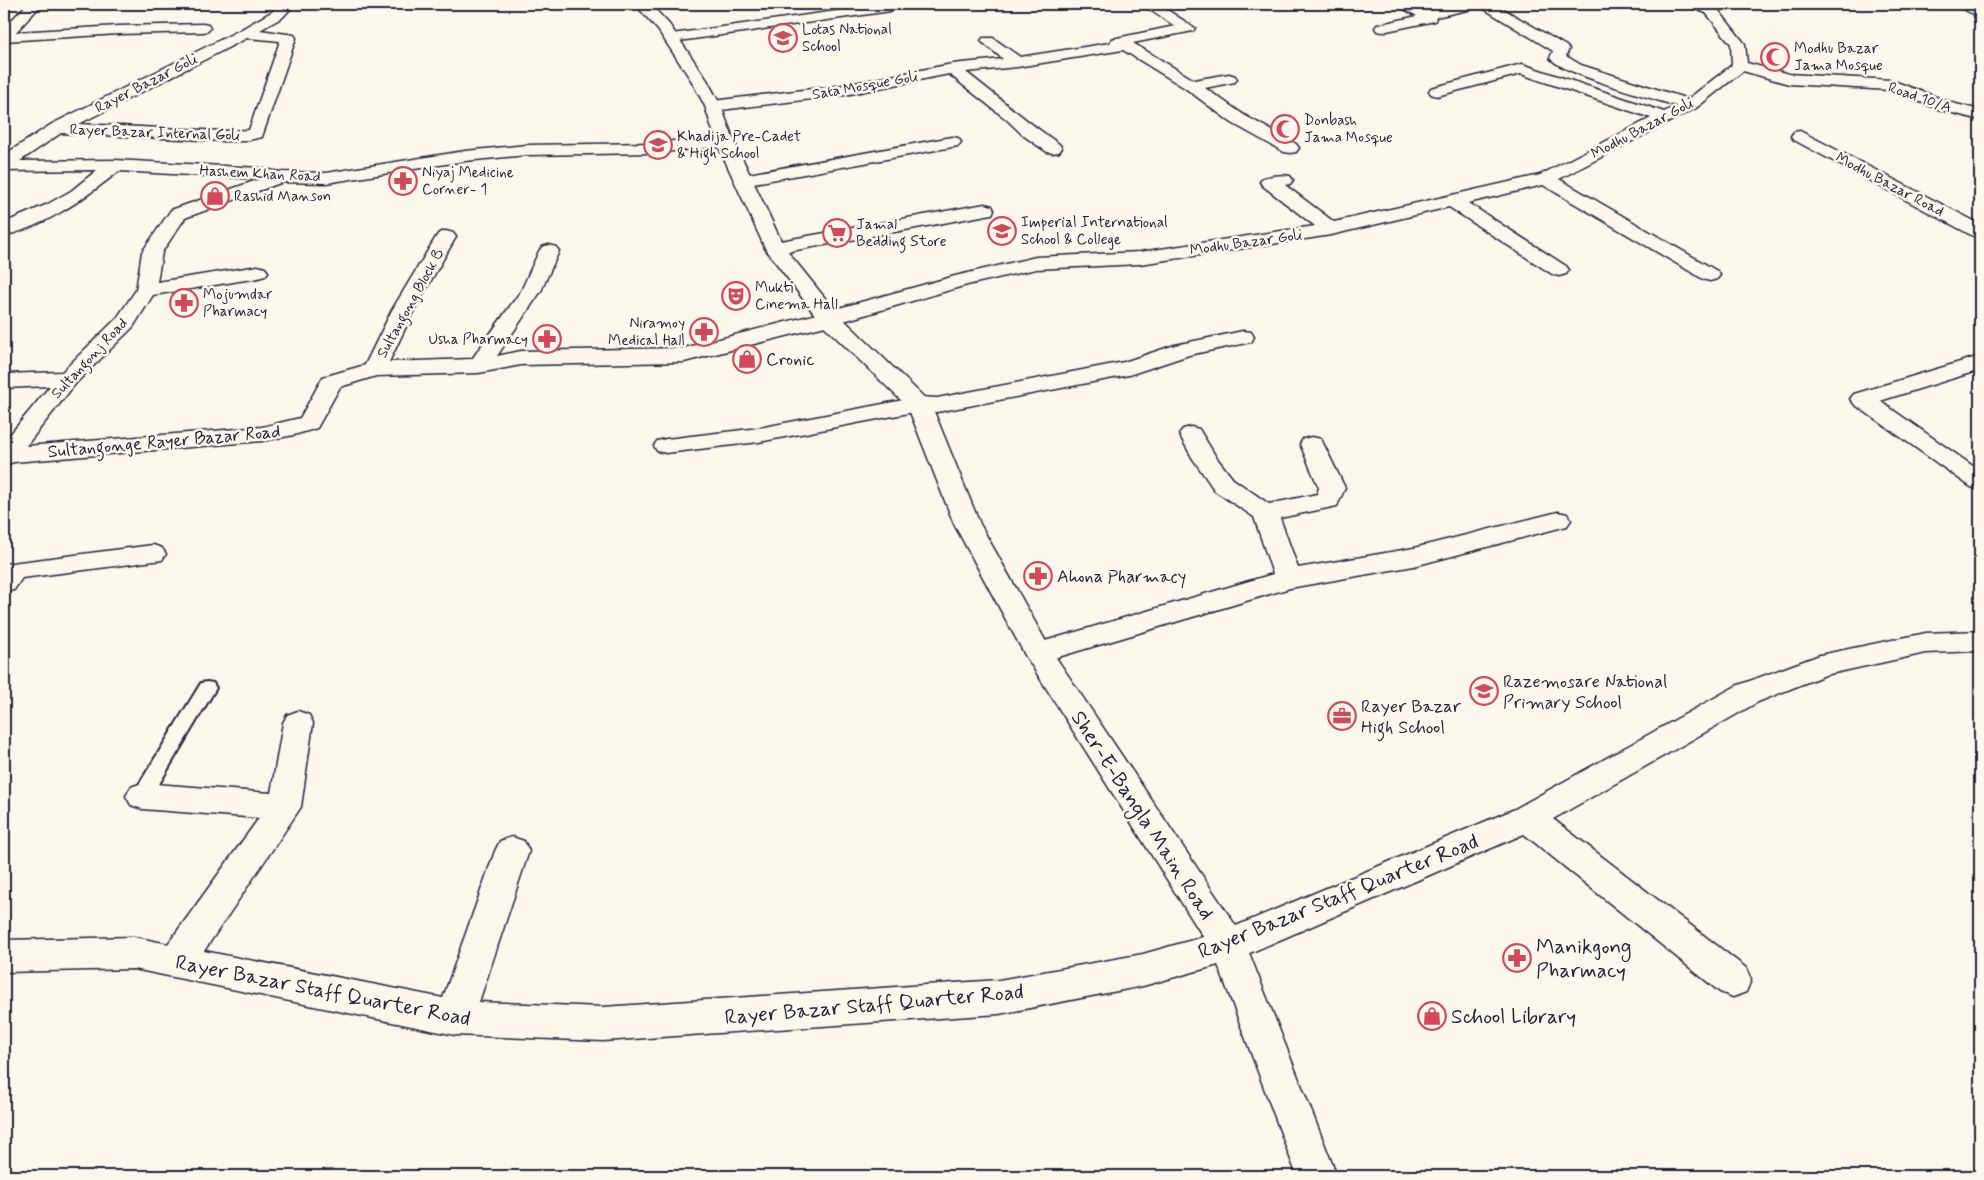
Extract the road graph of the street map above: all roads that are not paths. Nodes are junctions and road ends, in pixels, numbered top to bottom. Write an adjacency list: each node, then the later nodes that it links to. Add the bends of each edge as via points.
1 (35, 4): 16 (street)
2 (285, 4): 15 (street, Rayer Bazar Goli, via 278,14)
3 (642, 4): 17 (street, Sher-E-Bangla Main Road)
4 (1148, 4): 19 (street, via 1188,28 1117,42)
5 (1405, 4): 12 (street)
6 (1477, 4): 12 (street)
7 (1485, 4): 20 (street, via 1561,50)
8 (1695, 4): 22 (street, via 1711,10 1738,44)
9 (1962, 4): 11 (street)
10 (886, 8): 17 (street)
11 (1980, 13)
12 (1426, 15): 14 (street, via 1430,18)
13 (203, 28): 16 (street)
14 (1382, 28)
15 (245, 32): 32 (street, Rayer Bazar Goli); 32 (street, Rayer Bazar Internal Goli, via 289,38 256,133 223,136)
16 (4, 37)
17 (672, 38): 29 (street, Sher-E-Bangla Main Road)
18 (988, 41): 21 (street)
19 (1126, 45): 21 (street, Sata Mosque Goli); 26 (street)
20 (1558, 58): 24 (street); 28 (street, via 1576,68)
21 (1017, 62): 23 (street, Sata Mosque Goli)
22 (1740, 66): 28 (street, Modhu Bazar Goli); 30 (street, Road 10/A, via 1789,79 1891,85 1947,107)
23 (952, 69): 29 (street, Sata Mosque Goli, via 845,90); 36 (street)
24 (1522, 69): 27 (street); 31 (street)
25 (1229, 79): 26 (street)
26 (1191, 85): 37 (street, via 1238,119)
27 (1437, 91)
28 (1690, 105): 31 (street, Modhu Bazar Goli)
29 (713, 106): 34 (street, Sher-E-Bangla Main Road)
30 (1980, 115)
31 (1666, 118): 41 (street, Modhu Bazar Goli)
32 (58, 128): 38 (street, Rayer Bazar Goli)
33 (1800, 136): 48 (street, Modhu Bazar Road)
34 (725, 141): 40 (street, Hashem Khan Road, via 653,148 526,150 465,156 326,178); 42 (street, Sher-E-Bangla Main Road)
35 (952, 142): 42 (street)
36 (1053, 148)
37 (1290, 148)
38 (4, 164): 39 (street, Hashem Khan Road)
39 (115, 165): 40 (street, Hashem Khan Road); 47 (street, via 78,195)
40 (280, 177): 55 (street, Sultangonj Road, via 178,214 152,252)
41 (1546, 179): 44 (street, Modhu Bazar Goli); 54 (street)
42 (743, 180): 50 (street, Sher-E-Bangla Main Road)
43 (1284, 180): 46 (street, via 1269,182)
44 (1452, 201): 46 (street, Modhu Bazar Goli); 52 (street)
45 (985, 210): 50 (street)
46 (1331, 229): 56 (street, Modhu Bazar Goli, via 1140,258 1036,263 962,280)
47 (4, 230)
48 (1980, 232)
49 (446, 237): 60 (street, Sultangong Block B, via 403,310)
50 (775, 248): 56 (street, Sher-E-Bangla Main Road)
51 (549, 251): 59 (street, via 531,291)
52 (1559, 270)
53 (258, 272): 55 (street)
54 (1710, 274)
55 (146, 290): 61 (street, Sultangonj Road, via 125,322)
56 (829, 318): 59 (street, Sultangonge Rayer Bazar Road, via 684,355 521,358); 63 (street, Sher-E-Bangla Main Road)
57 (1243, 337): 63 (street, via 1183,350 1129,368 937,405)
58 (1980, 362): 68 (street, via 1862,399)
59 (479, 366): 60 (street, Sultangonge Rayer Bazar Road)
60 (374, 369): 67 (street, Sultangonge Rayer Bazar Road, via 331,382 309,423 294,428 262,434)
61 (68, 378): 62 (street); 67 (street, Sultangonj Road)
62 (4, 381)
63 (919, 404): 66 (street, via 759,435); 75 (street, Sher-E-Bangla Main Road, via 967,524)
64 (1191, 434): 69 (street, via 1224,486)
65 (1312, 444): 69 (street, via 1332,488 1328,500)
66 (666, 446)
67 (6, 452)
68 (1980, 482)
69 (1265, 513): 72 (street)
70 (1558, 520): 72 (street, via 1414,557)
71 (153, 554): 73 (street, via 14,570)
72 (1288, 579): 75 (street)
73 (4, 583)
74 (1980, 641): 80 (street, Rayer Bazar Staff Quarter Road, via 1926,642 1820,666 1747,694)
75 (1038, 653): 82 (street, Sher-E-Bangla Main Road)
76 (208, 688): 78 (lane)
77 (298, 722): 79 (street)
78 (142, 796): 79 (street)
79 (285, 807): 84 (street)
80 (1527, 818): 82 (street, Rayer Bazar Staff Quarter Road); 85 (street)
81 (512, 850): 86 (street)
82 (1229, 946): 86 (street, Rayer Bazar Staff Quarter Road, via 1143,970 999,997 603,1024); 87 (street, Sher-E-Bangla Main Road)
83 (4, 956): 84 (street, Rayer Bazar Staff Quarter Road, via 134,953)
84 (176, 962): 86 (street, Rayer Bazar Staff Quarter Road)
85 (1733, 980)
86 (455, 1018)
87 (1317, 1176)

